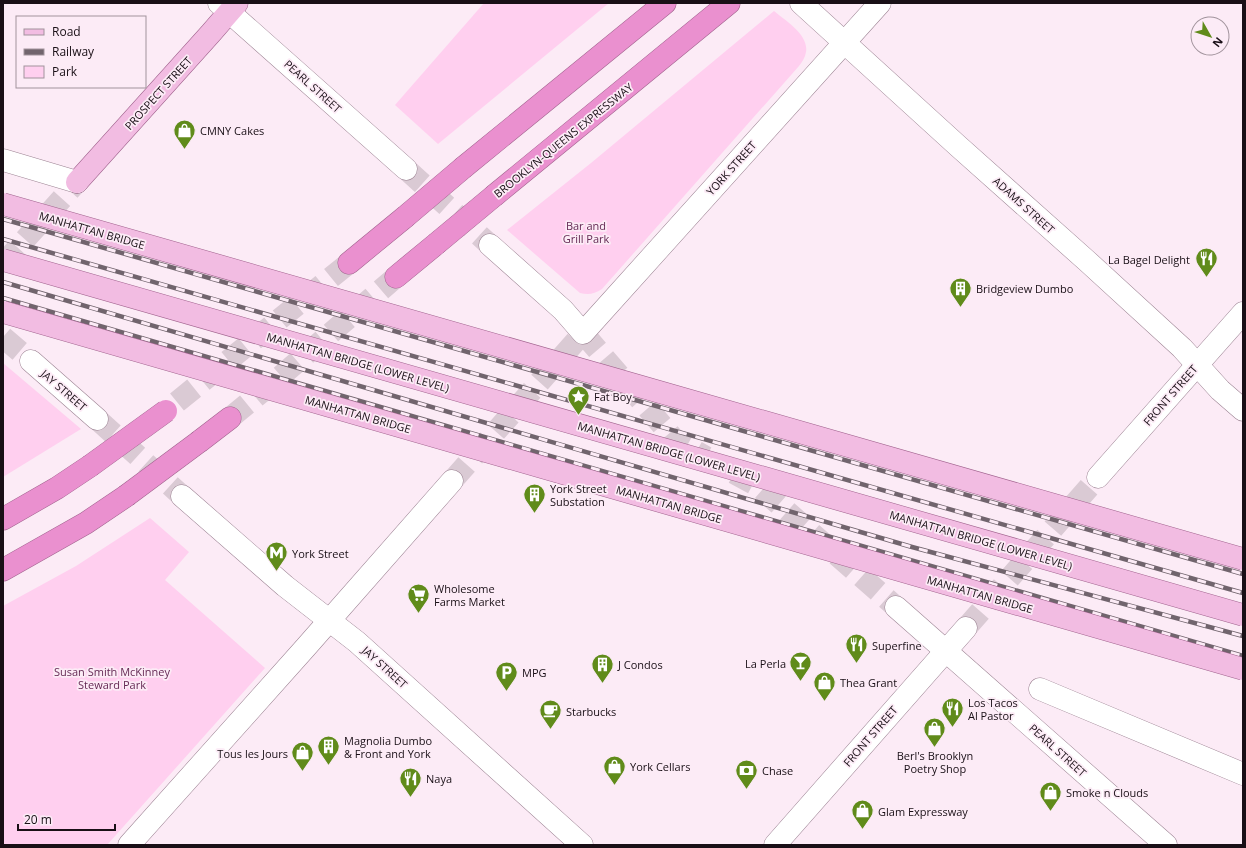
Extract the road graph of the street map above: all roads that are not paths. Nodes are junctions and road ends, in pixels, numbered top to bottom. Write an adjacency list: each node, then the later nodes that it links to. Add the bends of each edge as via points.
1 (665, 3): 13 (highway, bridge)
2 (729, 3): 14 (highway, BROOKLYN-QUEENS EXPRESSWAY, bridge)
3 (801, 3): 6 (street, ADAMS STREET)
4 (880, 3): 6 (street, YORK STREET)
5 (228, 6): 8 (street, PEARL STREET); 9 (main road, PROSPECT STREET, via 211,33)
6 (844, 42): 11 (street, YORK STREET, via 583,333 563,310); 18 (street, ADAMS STREET, via 1120,291)
7 (3, 160): 9 (street)
8 (406, 170)
9 (77, 182)
10 (3, 204): 27 (main road, MANHATTAN BRIDGE, bridge)
11 (490, 245)
12 (3, 260): 30 (main road, MANHATTAN BRIDGE (LOWER LEVEL), bridge)
13 (349, 263)
14 (396, 277)
15 (3, 312): 34 (main road, MANHATTAN BRIDGE, bridge)
16 (1243, 313): 18 (street, FRONT STREET)
17 (31, 361): 22 (street, JAY STREET)
18 (1197, 365): 20 (street, ADAMS STREET); 23 (street, FRONT STREET)
19 (172, 407): 26 (highway, bridge, via 57,488)
20 (1243, 410)
21 (230, 418): 28 (highway, bridge, via 86,523)
22 (97, 419)
23 (1098, 477)
24 (452, 481): 31 (street)
25 (182, 496): 31 (street, JAY STREET, via 285,586)
26 (3, 519)
27 (1243, 559)
28 (3, 570)
29 (896, 607): 33 (street, PEARL STREET)
30 (1243, 615)
31 (329, 620): 37 (street); 38 (street, JAY STREET, via 363,647)
32 (966, 628): 33 (street, FRONT STREET)
33 (946, 651): 39 (street, FRONT STREET); 40 (street, PEARL STREET)
34 (1243, 669)
35 (1040, 689): 36 (street)
36 (1243, 774)
37 (129, 845)
38 (582, 845)
39 (775, 845)
40 (1166, 845)

